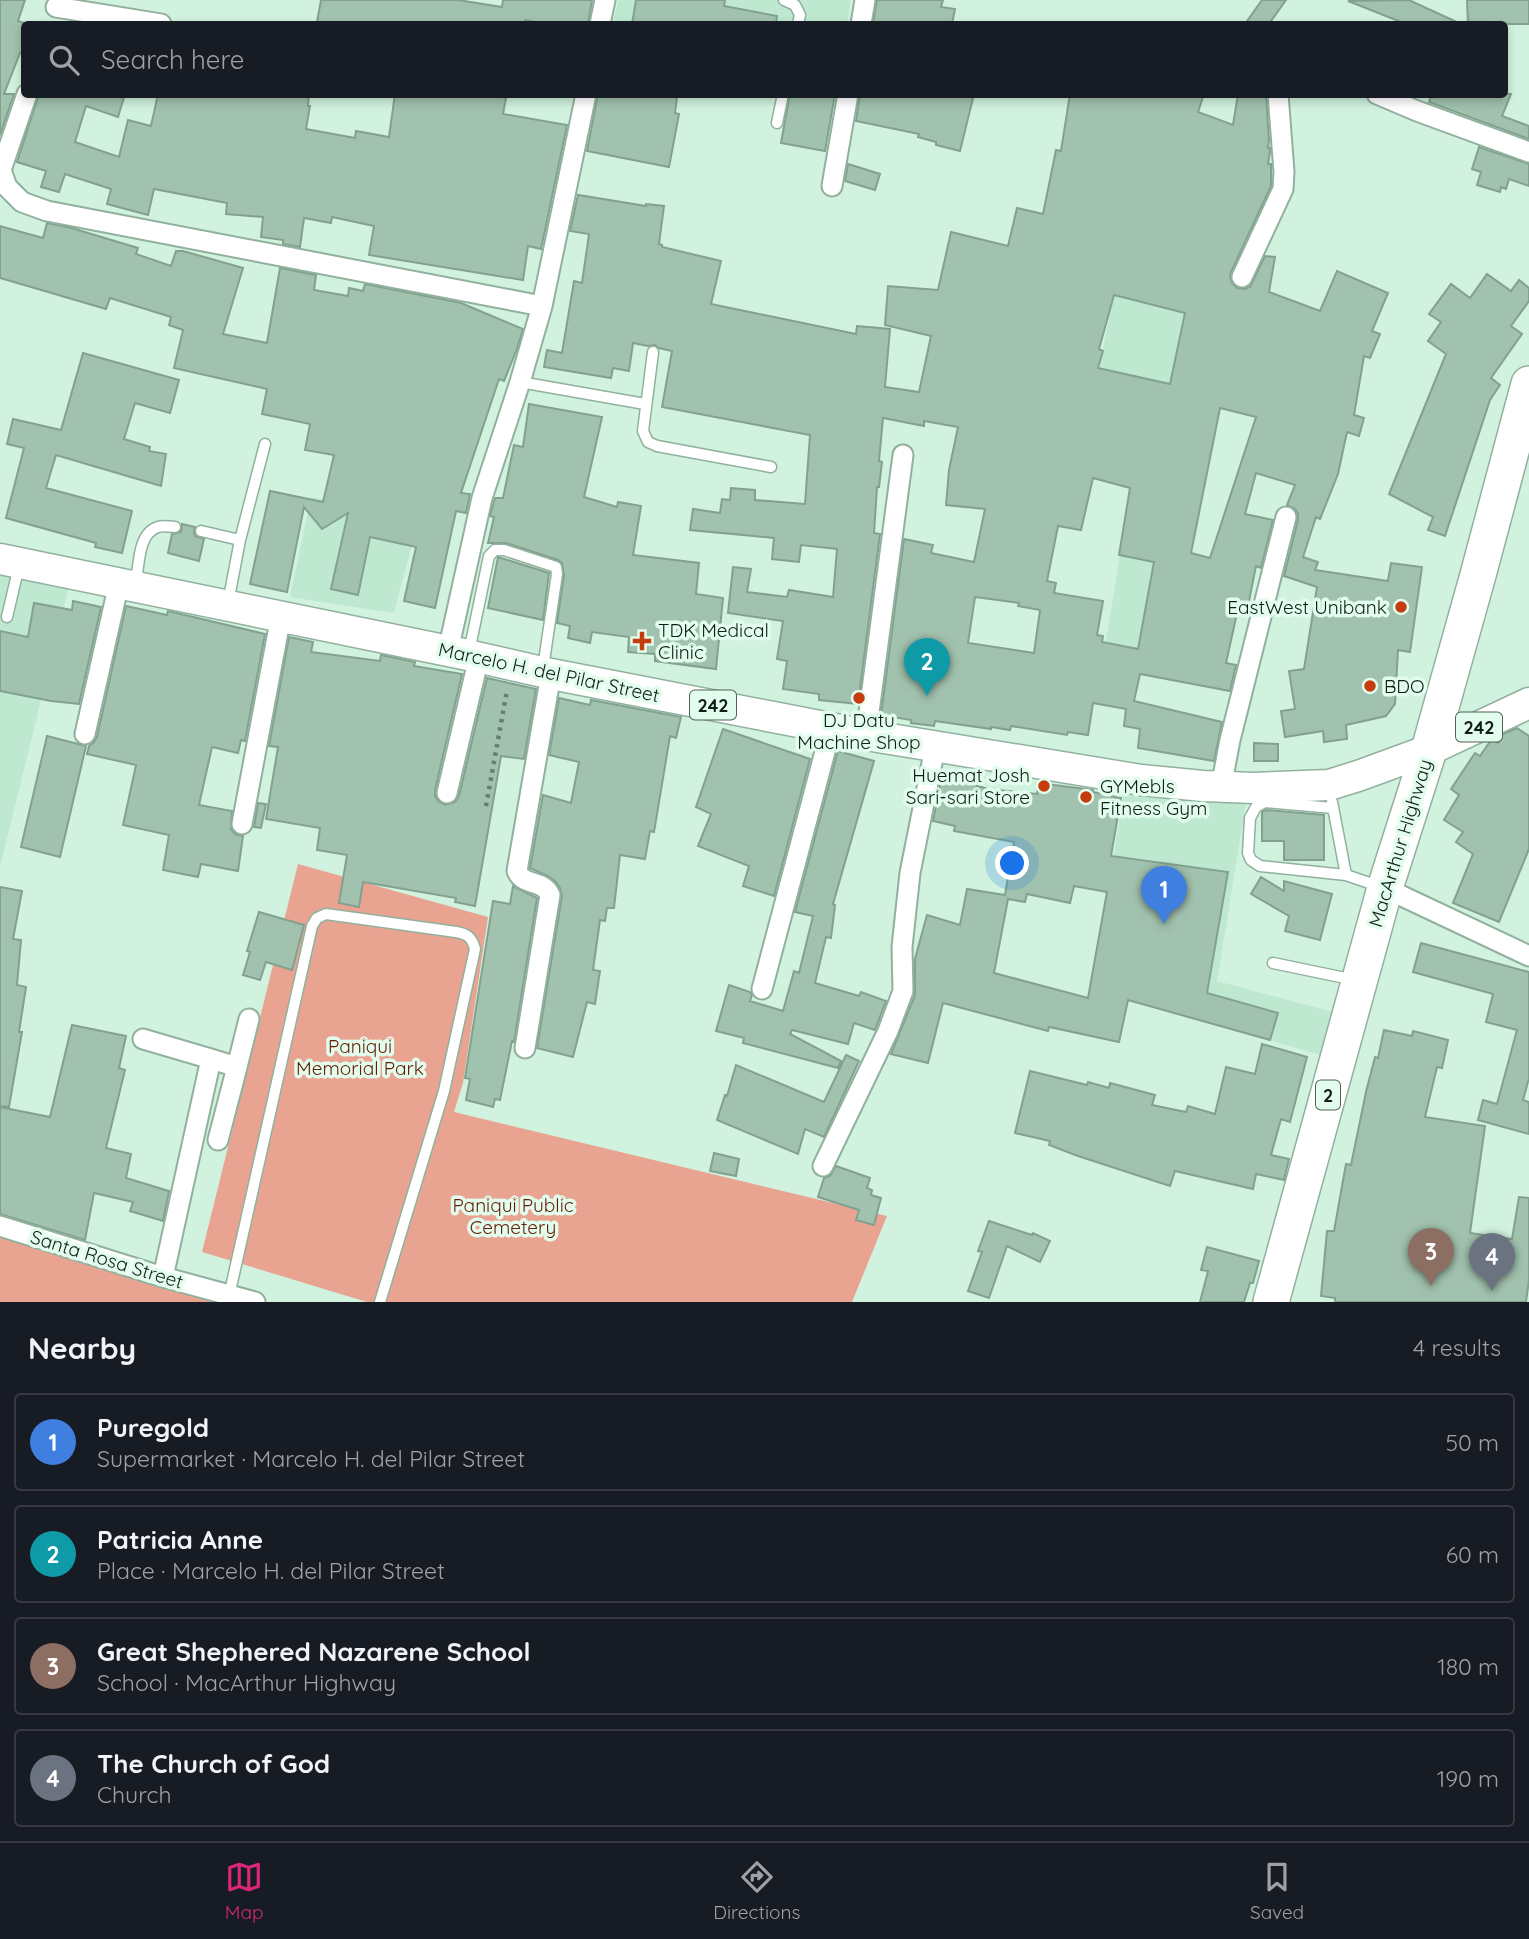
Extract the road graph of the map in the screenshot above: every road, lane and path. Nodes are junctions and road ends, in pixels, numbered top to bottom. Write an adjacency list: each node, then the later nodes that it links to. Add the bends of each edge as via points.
1 (605, 0): 6 (street)
2 (784, 0): 7 (lane, via 795,5)
3 (865, 0): 8 (street)
4 (55, 11): 5 (street)
5 (137, 21)
6 (601, 21)
7 (799, 21)
8 (862, 21)
9 (26, 98): 19 (street, via 1,170 7,187 22,202 47,211)
10 (585, 98): 19 (street)
11 (782, 98): 15 (lane)
12 (847, 98): 17 (street)
13 (1278, 98): 18 (street, via 1283,189)
14 (1386, 98): 16 (street)
15 (777, 123)
16 (1529, 152)
17 (832, 186)
18 (1242, 277)
19 (542, 306): 21 (street)
20 (653, 352): 23 (lane)
21 (520, 382): 23 (lane); 36 (street, via 482,498)
22 (1529, 384): 44 (highway, MacArthur Highway / 2)
23 (645, 404): 26 (lane, via 643,431 648,442)
24 (265, 444): 30 (lane)
25 (903, 455): 42 (street)
26 (771, 467)
27 (1286, 517): 45 (street)
28 (175, 527): 32 (lane, via 160,526 150,532)
29 (201, 531): 30 (lane)
30 (240, 540): 33 (lane)
31 (10, 561): 32 (main road, Marcelo H. del Pilar Street / 242); 34 (lane)
32 (127, 585): 33 (main road, Marcelo H. del Pilar Street / 242); 41 (street)
33 (228, 605): 35 (main road, Marcelo H. del Pilar Street / 242)
34 (6, 610)
35 (281, 616): 36 (main road, Marcelo H. del Pilar Street / 242); 49 (street)
36 (465, 654): 37 (main road, Marcelo H. del Pilar Street / 242); 38 (lane, via 489,556 504,550 556,567); 46 (street)
37 (512, 665): 38 (main road, Marcelo H. del Pilar Street / 242); 48 (path)
38 (547, 673): 40 (main road, Marcelo H. del Pilar Street / 242); 58 (street, via 517,871 550,895)
39 (1529, 703): 44 (main road, 242)
40 (831, 729): 42 (main road, Marcelo H. del Pilar Street / 242); 55 (street)
41 (85, 734)
42 (866, 736): 43 (main road, Marcelo H. del Pilar Street / 242)
43 (935, 748): 45 (main road, Marcelo H. del Pilar Street / 242, via 1141,780); 62 (street, via 909,873 903,991)
44 (1429, 750): 47 (main road, Marcelo H. del Pilar Street / 242, via 1359,776); 51 (highway, MacArthur Highway / 2)
45 (1221, 787): 47 (main road, Marcelo H. del Pilar Street / 242)
46 (447, 793)
47 (1331, 797): 50 (lane); 50 (lane, via 1265,802 1256,807 1250,818 1248,853 1260,866)
48 (486, 806)
49 (242, 824)
50 (1346, 875): 51 (lane)
51 (1385, 888): 52 (street); 54 (highway, MacArthur Highway / 2)
52 (1529, 956)
53 (1273, 963): 54 (lane)
54 (1359, 981): 68 (highway, MacArthur Highway / 2)
55 (762, 989)
56 (249, 1019): 60 (street)
57 (143, 1039): 59 (street)
58 (525, 1048)
59 (211, 1059): 60 (street); 64 (street)
60 (237, 1067): 61 (street)
61 (218, 1140)
62 (823, 1166)
63 (0, 1226): 64 (street, Santa Rosa Street)
64 (163, 1277): 65 (street, Santa Rosa Street)
65 (229, 1296): 66 (street, Santa Rosa Street); 67 (lane, via 312,926 326,914 466,934 475,949 444,1091)
66 (254, 1302)
67 (380, 1302)
68 (1271, 1302)

